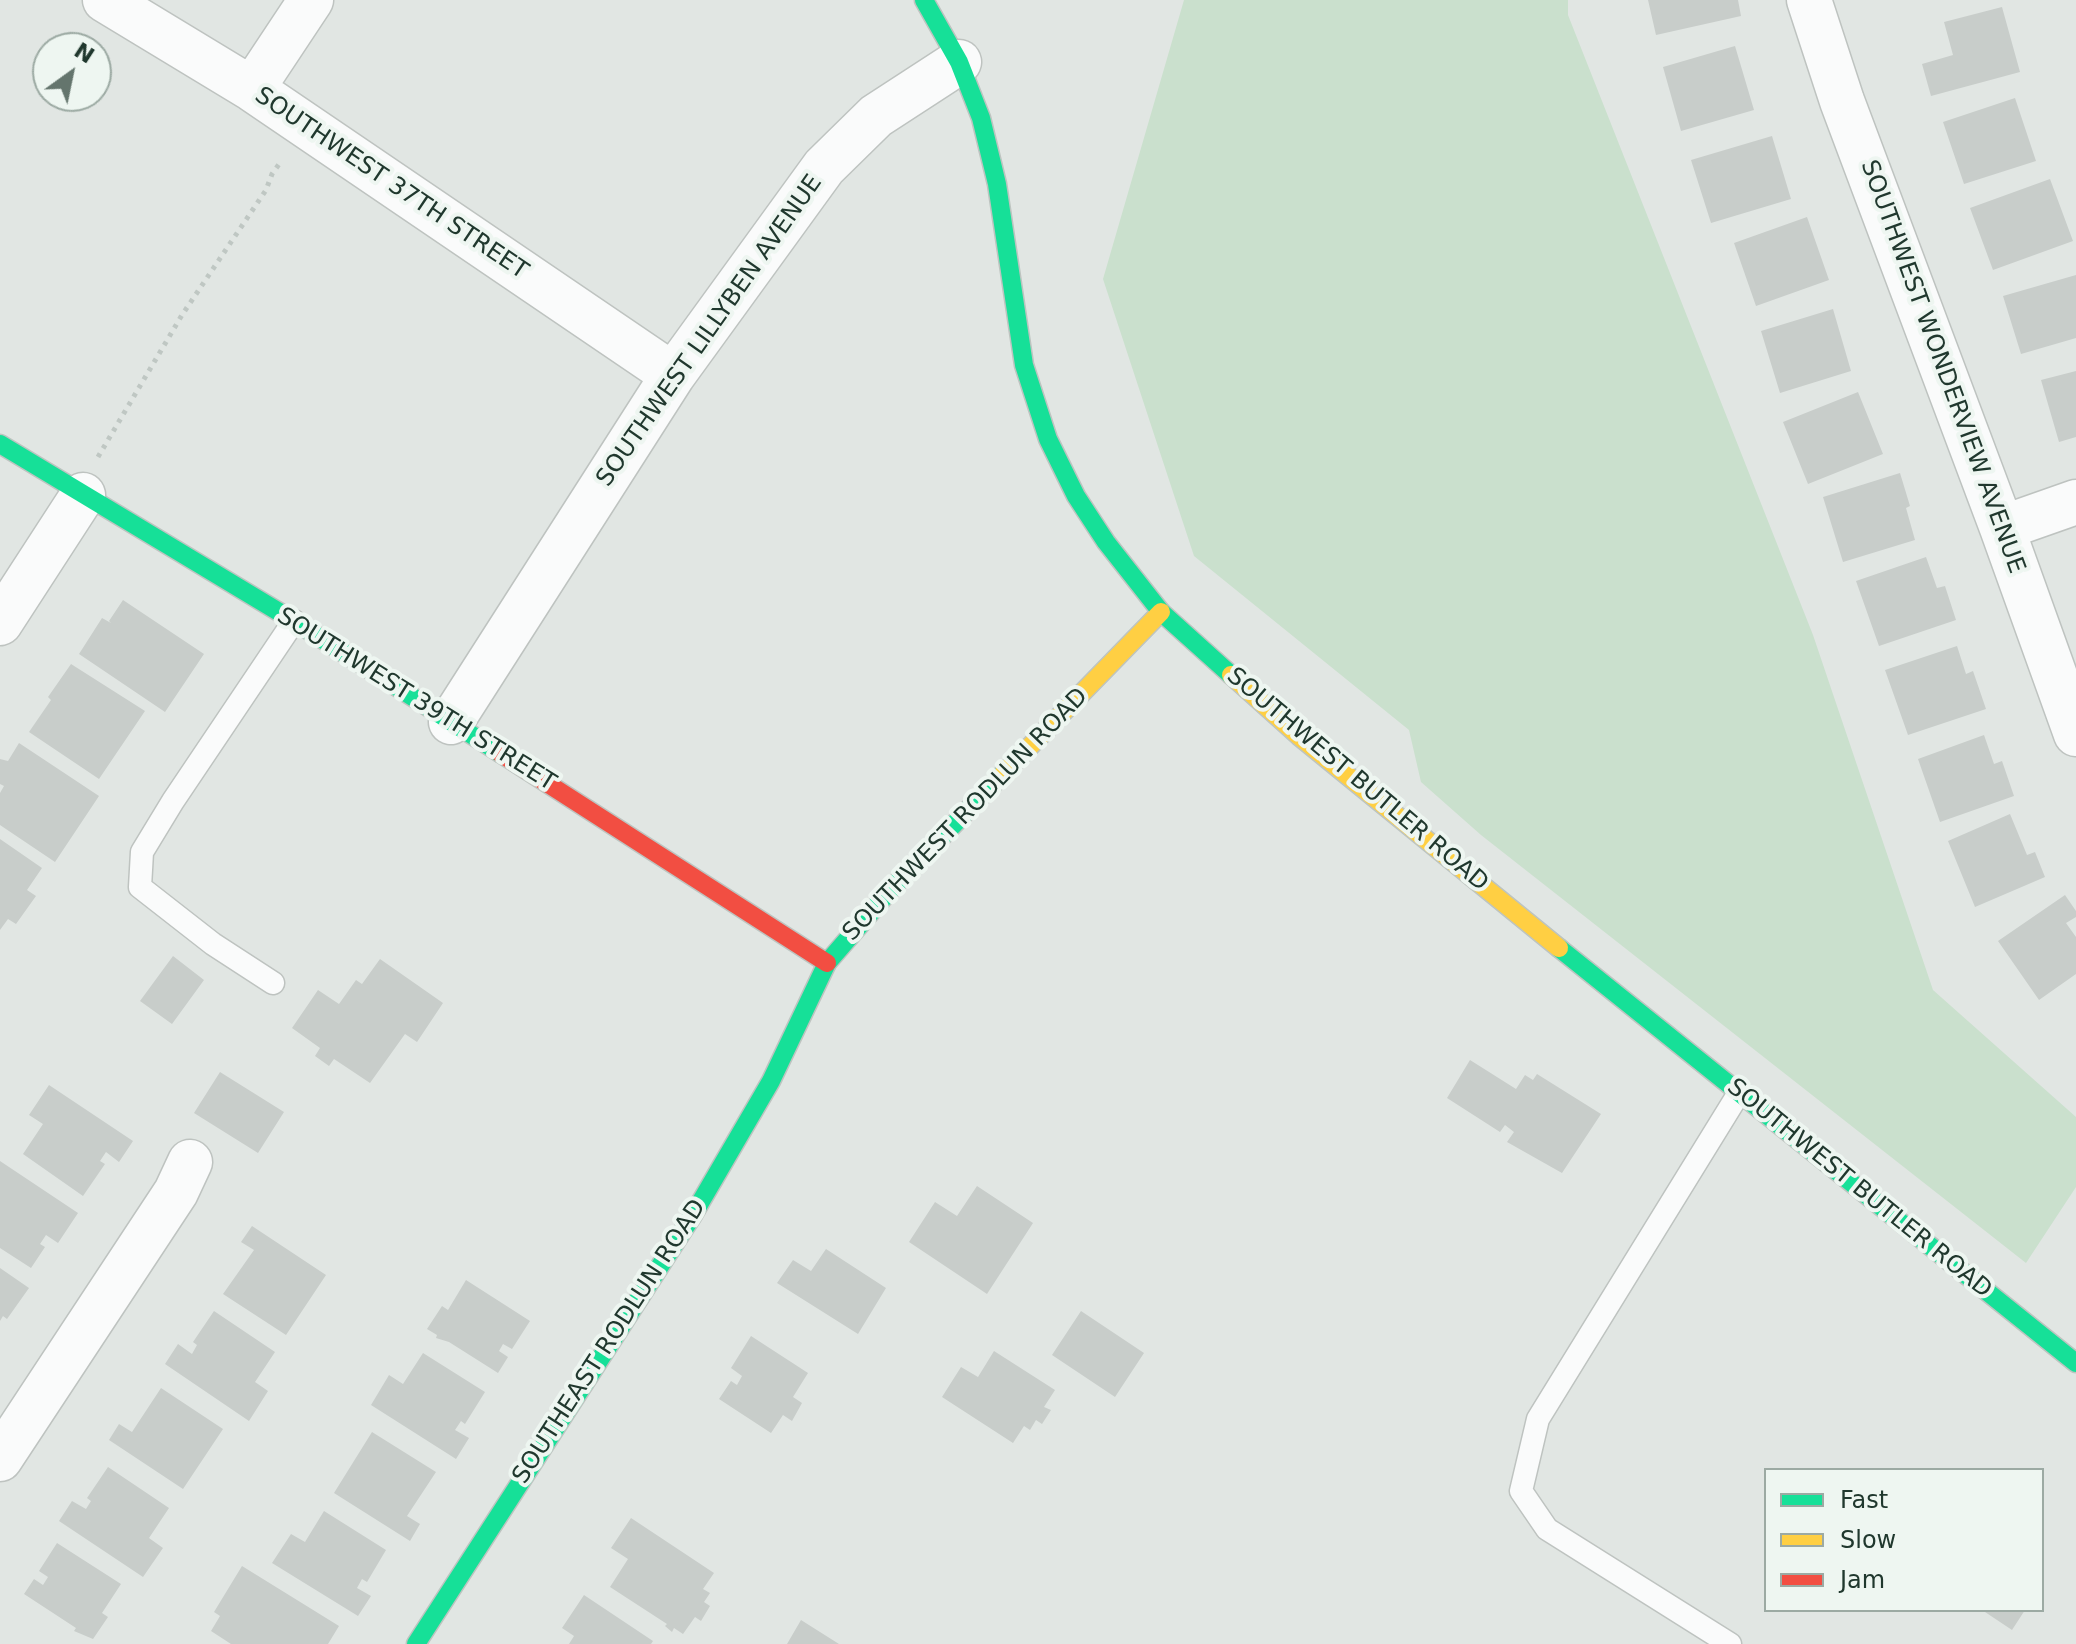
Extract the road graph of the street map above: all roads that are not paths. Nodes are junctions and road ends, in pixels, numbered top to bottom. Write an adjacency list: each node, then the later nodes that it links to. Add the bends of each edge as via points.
1 (105, 0): 6 (street, SOUTHWEST 37TH STREET)
2 (311, 0): 6 (street)
3 (924, 0): 5 (street, SOUTHWEST BUTLER ROAD)
4 (1809, 0): 11 (street, SOUTHWEST WONDERVIEW AVENUE)
5 (959, 62): 7 (street, SOUTHWEST LILLYBEN AVENUE, via 876,116 824,167); 12 (street, SOUTHWEST BUTLER ROAD, via 981,118 997,184 1024,365 1048,439 1091,519)
6 (252, 89): 7 (street, SOUTHWEST 37TH STREET)
7 (673, 375): 15 (street, SOUTHWEST LILLYBEN AVENUE)
8 (0, 444): 9 (street, SOUTHWEST 39TH STREET)
9 (83, 495): 13 (street, SOUTHWEST 39TH STREET); 14 (street)
10 (2076, 502): 11 (street)
11 (2002, 528): 16 (street, SOUTHWEST WONDERVIEW AVENUE)
12 (1161, 612): 17 (street, SOUTHWEST RODLUN ROAD, via 891,889); 20 (street, SOUTHWEST BUTLER ROAD, via 1299,736)
13 (294, 621): 15 (street, SOUTHWEST 39TH STREET); 18 (lane, via 142,852 140,887)
14 (0, 623)
15 (451, 722): 17 (street, SOUTHWEST 39TH STREET)
16 (2076, 734)
17 (827, 963): 19 (street, SOUTHWEST RODLUN ROAD)
18 (273, 983)
19 (794, 1033): 24 (street, SOUTHEAST RODLUN ROAD, via 693,1215)
20 (1739, 1093): 22 (street, SOUTHWEST BUTLER ROAD); 25 (lane, via 1538,1419 1521,1491 1547,1529)
21 (190, 1162): 23 (street, via 176,1192)
22 (2076, 1363)
23 (0, 1459)
24 (416, 1644)
25 (1730, 1644)

